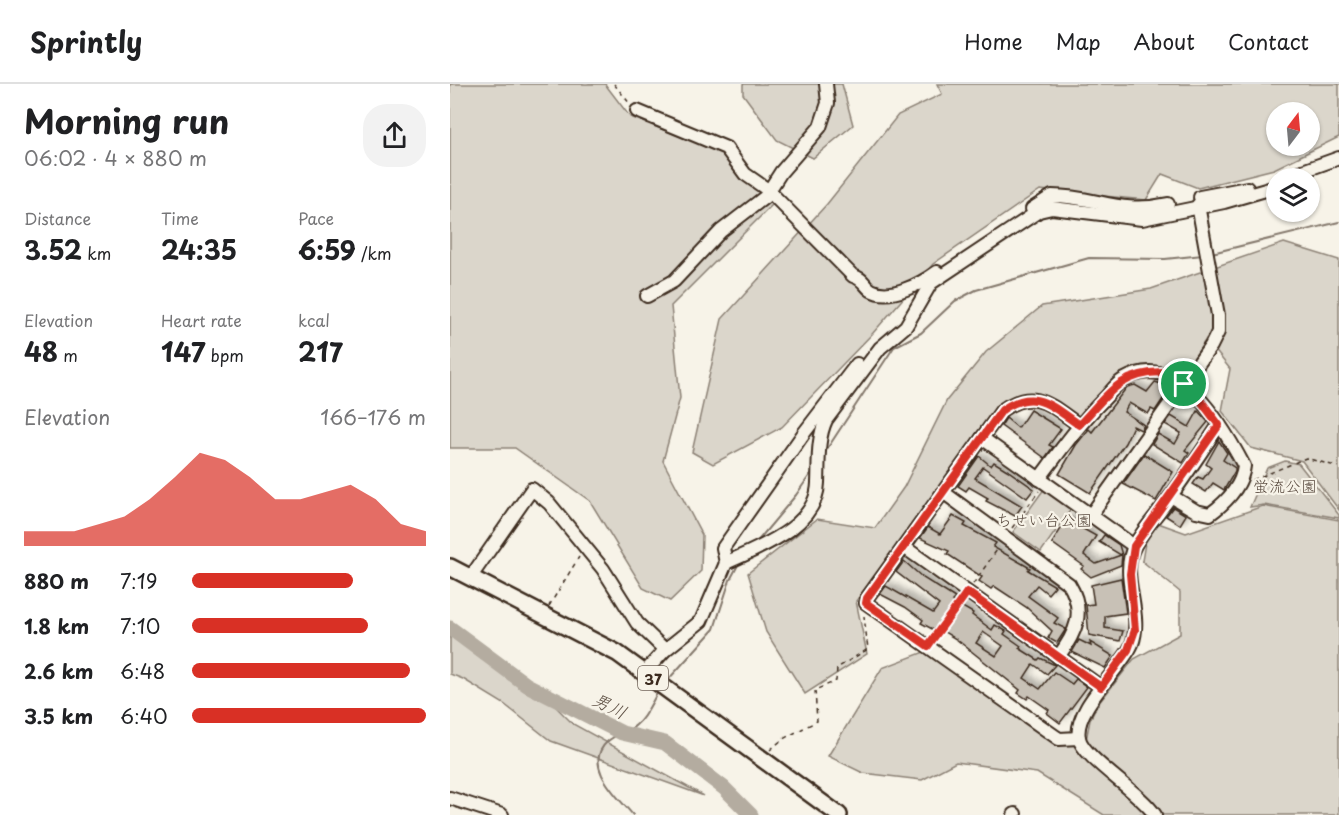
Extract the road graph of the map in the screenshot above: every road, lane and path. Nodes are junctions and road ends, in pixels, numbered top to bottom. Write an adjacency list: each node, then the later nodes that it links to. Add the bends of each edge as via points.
1 (614, 84): 3 (path)
2 (826, 84): 9 (street, via 828,103 820,127)
3 (637, 111): 9 (street, via 724,146 746,174)
4 (1339, 159): 6 (street)
5 (1339, 166): 7 (street)
6 (1312, 168)
7 (1320, 172)
8 (1266, 183): 12 (street, via 1145,209 1052,196)
9 (768, 190): 12 (street, via 853,276 872,290 890,294); 13 (street, via 765,197 704,247 674,281)
10 (1266, 190): 11 (street)
11 (1198, 205): 14 (street, via 1218,332); 28 (street, via 1142,219 1052,208 1039,211 931,284 906,326 880,348 826,420 820,432 818,493 807,517)
12 (928, 278): 28 (street, via 898,324 867,351 747,512 723,548)
13 (647, 296)
14 (1184, 384): 15 (street, via 1162,372 1133,376 1122,381); 16 (street); 23 (street)
15 (1079, 425): 17 (street, via 1047,403 1024,398 1002,410); 19 (street)
16 (1219, 425): 20 (street, via 1244,466); 22 (street)
17 (982, 438): 19 (street); 21 (street)
18 (1339, 467): 20 (path, via 1306,458)
19 (1042, 481): 23 (street); 24 (path)
20 (1238, 484): 22 (street, via 1224,504 1210,514 1196,511)
21 (943, 492): 24 (street); 26 (street)
22 (1171, 496): 25 (street)
23 (1090, 516): 25 (street)
24 (1005, 538): 31 (path); 36 (street, via 1069,584 1075,594 1075,634)
25 (1134, 546): 38 (street, via 1130,574 1135,630 1128,650)
26 (904, 547): 31 (street); 32 (street)
27 (585, 548): 30 (street, via 549,503 532,489); 33 (path); 35 (street, via 603,569 630,615)
28 (726, 563): 35 (street, via 701,621)
29 (450, 567): 30 (main road, 37)
30 (470, 578): 33 (main road, 37)
31 (967, 592): 34 (path); 36 (street)
32 (866, 600): 34 (street); 40 (path, via 860,605 867,623 868,649 837,668 836,681 815,690 817,721 783,739 772,750)
33 (543, 616): 37 (main road, 37)
34 (928, 646): 39 (street, via 1059,739)
35 (665, 650): 37 (street)
36 (1058, 657): 38 (street)
37 (645, 672): 40 (main road, 37)
38 (1101, 687): 39 (street, via 1085,713)
39 (1079, 738): 44 (street, via 1085,751 1134,790)
40 (749, 749): 43 (main road, 37)
41 (450, 798): 42 (street)
42 (502, 815)
43 (839, 815)
44 (1155, 815)

